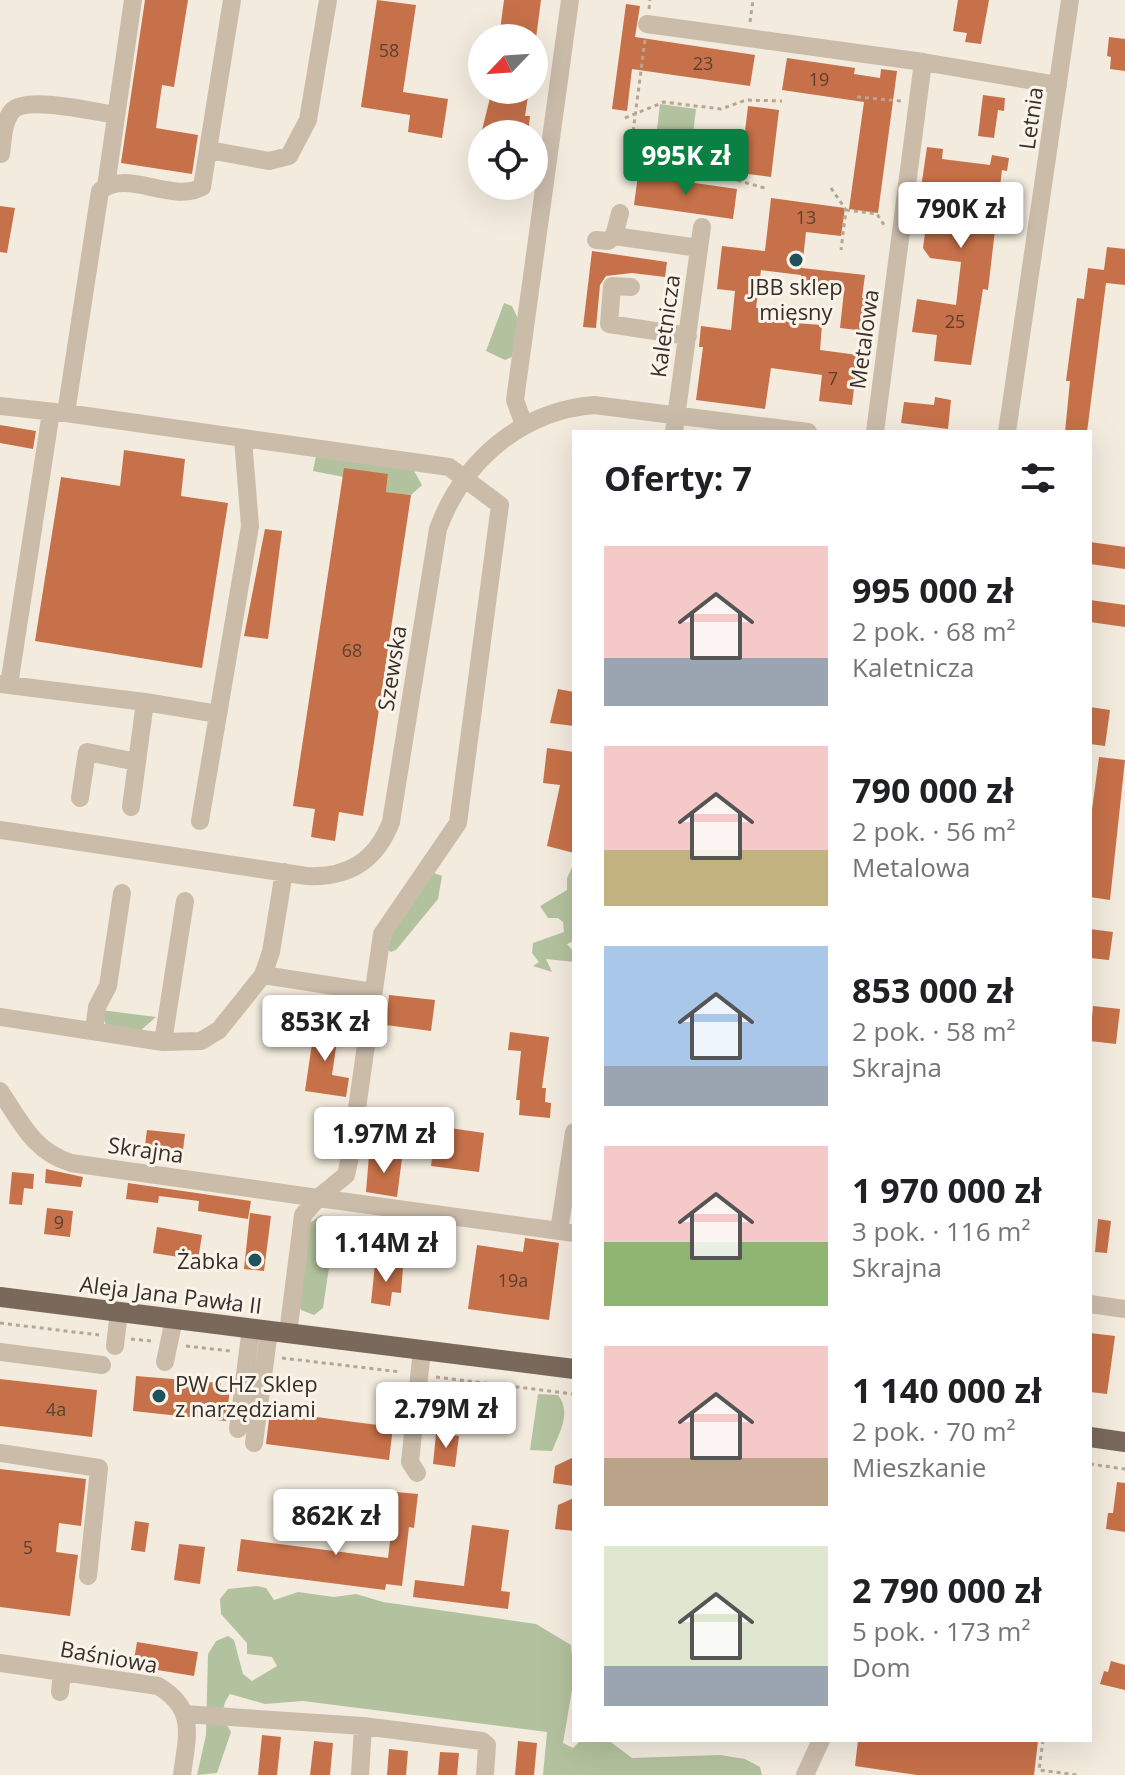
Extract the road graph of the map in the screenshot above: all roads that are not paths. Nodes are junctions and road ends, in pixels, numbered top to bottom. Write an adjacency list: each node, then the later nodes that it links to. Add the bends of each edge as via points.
1 (133, 0): 9 (street)
2 (232, 0): 10 (street)
3 (328, 0): 10 (street, via 308,120 289,156 269,161)
4 (570, 0): 21 (street, via 515,400)
5 (1070, 0): 8 (street, Letnia)
6 (647, 24): 7 (street)
7 (923, 62): 8 (street); 23 (street, Metalowa)
8 (1058, 85): 24 (street, Letnia)
9 (116, 115): 11 (street, via 29,102 13,109); 12 (street)
10 (209, 150): 12 (street, via 202,187 195,191)
11 (1, 154)
12 (106, 186): 19 (street, via 97,199)
13 (620, 213): 15 (street, via 605,238)
14 (702, 227): 15 (street, Kaletnicza)
15 (699, 248): 17 (street, Kaletnicza)
16 (631, 287): 17 (street, via 612,286 609,324)
17 (688, 336): 20 (street, Kaletnicza)
18 (0, 406): 19 (street)
19 (59, 412): 25 (street); 27 (street)
20 (675, 423): 21 (street, Szewska, via 594,405); 22 (street, Szewska)
21 (524, 425): 26 (street, Szewska)
22 (778, 430)
23 (875, 430)
24 (1007, 430)
25 (243, 439): 26 (street, via 449,467); 29 (street, via 250,526)
26 (466, 477): 35 (street, Szewska, via 450,499 436,538 385,838 352,870 322,877); 39 (street, via 500,505 458,823 382,934)
27 (4, 684): 28 (street)
28 (145, 702): 29 (street); 30 (street)
29 (218, 714): 33 (street)
30 (137, 762): 31 (street, via 87,752); 32 (street)
31 (80, 798)
32 (131, 807)
33 (200, 821)
34 (0, 830): 35 (street, Szewska)
35 (284, 872): 38 (street)
36 (122, 893): 41 (street, via 108,986 97,1007)
37 (185, 901): 42 (street)
38 (263, 975): 39 (street); 42 (street, via 219,1030 201,1041)
39 (373, 992): 45 (street, via 346,1175)
40 (0, 1017): 41 (street)
41 (94, 1031): 42 (street)
42 (163, 1042)
43 (0, 1091): 45 (street, Skrajna, via 28,1135 53,1157)
44 (572, 1161): 46 (street)
45 (318, 1198): 46 (street, Skrajna); 52 (street, via 303,1215)
46 (567, 1232)
47 (0, 1297): 50 (main road, Aleja Jana Pawła II)
48 (1092, 1304): 49 (street)
49 (1125, 1309)
50 (119, 1312): 51 (main road, Aleja Jana Pawła II); 53 (street)
51 (174, 1319): 52 (main road, Aleja Jana Pawła II); 57 (street)
52 (269, 1331): 54 (main road, Aleja Jana Pawła II); 56 (street)
53 (116, 1341)
54 (416, 1349): 59 (main road, Aleja Jana Pawła II); 60 (street)
55 (0, 1352): 58 (street)
56 (256, 1354): 62 (street); 65 (street)
57 (165, 1362)
58 (102, 1365)
59 (572, 1369)
60 (414, 1374): 61 (street); 67 (street, via 410,1462)
61 (401, 1427)
62 (238, 1429)
63 (1092, 1437): 64 (main road)
64 (1125, 1442)
65 (254, 1443)
66 (0, 1453): 68 (street, via 99,1468)
67 (417, 1473)
68 (88, 1576)
69 (0, 1663): 70 (street, Baśniowa)
70 (62, 1672): 71 (street); 72 (street, Baśniowa, via 158,1686 177,1697)
71 (60, 1692)
72 (185, 1714): 73 (street); 75 (street)
73 (363, 1726): 76 (street); 77 (street, via 482,1741 487,1745)
74 (820, 1742): 78 (street)
75 (182, 1775)
76 (360, 1775)
77 (485, 1775)
78 (805, 1775)

